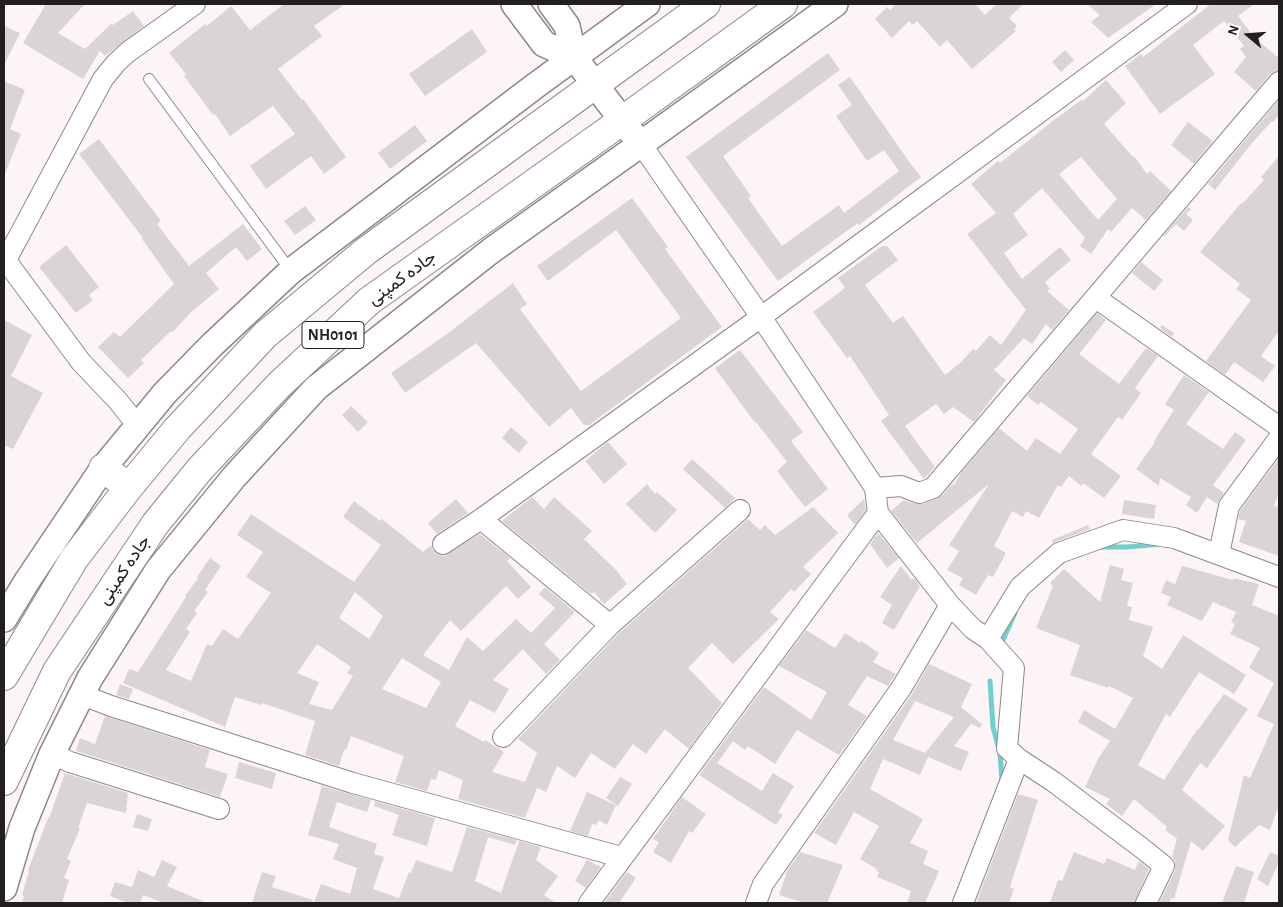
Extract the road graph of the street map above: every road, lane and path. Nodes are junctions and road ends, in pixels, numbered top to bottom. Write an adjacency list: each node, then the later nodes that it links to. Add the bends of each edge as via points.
1 (195, 4): 15 (street, via 128,52 103,79)
2 (514, 4): 9 (street, via 544,44)
3 (551, 4): 9 (street, via 567,26)
4 (647, 4): 9 (street)
5 (706, 4): 12 (highway, NH0101)
6 (783, 4): 13 (highway, جاده کمپنی / NH0101)
7 (835, 4): 14 (street)
8 (1187, 4): 18 (street)
9 (574, 57): 12 (street); 16 (street)
10 (148, 79): 16 (lane)
11 (1279, 82): 17 (street)
12 (595, 85): 13 (street); 23 (highway, NH0101, via 366,250 265,335)
13 (623, 120): 14 (street); 40 (highway, جاده کمپنی / NH0101, via 369,301 273,392 156,523 57,671)
14 (641, 144): 18 (street); 36 (street, via 492,250 316,388 234,476 158,570)
15 (5, 259): 19 (street, via 80,362)
16 (291, 271): 19 (street, via 212,345)
17 (1096, 298): 20 (street); 24 (street, via 933,488 919,493 901,486)
18 (761, 318): 24 (street); 27 (street)
19 (137, 425): 22 (street)
20 (1279, 427)
21 (1279, 438): 29 (street, via 1229,506)
22 (103, 468): 23 (highway); 32 (street)
23 (128, 487): 35 (highway, NH0101, via 74,559)
24 (875, 488): 26 (street)
25 (740, 510): 33 (street)
26 (878, 514): 31 (street); 42 (street)
27 (480, 519): 28 (street); 33 (street)
28 (443, 544)
29 (1219, 554): 30 (street); 34 (street, via 1174,538 1123,530 1059,554 1020,587)
30 (1279, 576)
31 (950, 605): 34 (street, via 973,629); 45 (street, via 902,687 764,884)
32 (4, 619)
33 (610, 625): 37 (street)
34 (988, 639): 39 (street, via 1014,668 1007,748)
35 (5, 668)
36 (82, 694): 38 (street); 42 (street, via 353,783)
37 (503, 737)
38 (52, 754): 41 (street); 43 (street, via 22,828)
39 (1019, 759): 46 (street); 47 (street, via 1164,866)
40 (4, 781)
41 (218, 809)
42 (621, 857): 44 (street)
43 (4, 888)
44 (589, 903)
45 (756, 903)
46 (963, 903)
47 (1146, 903)

